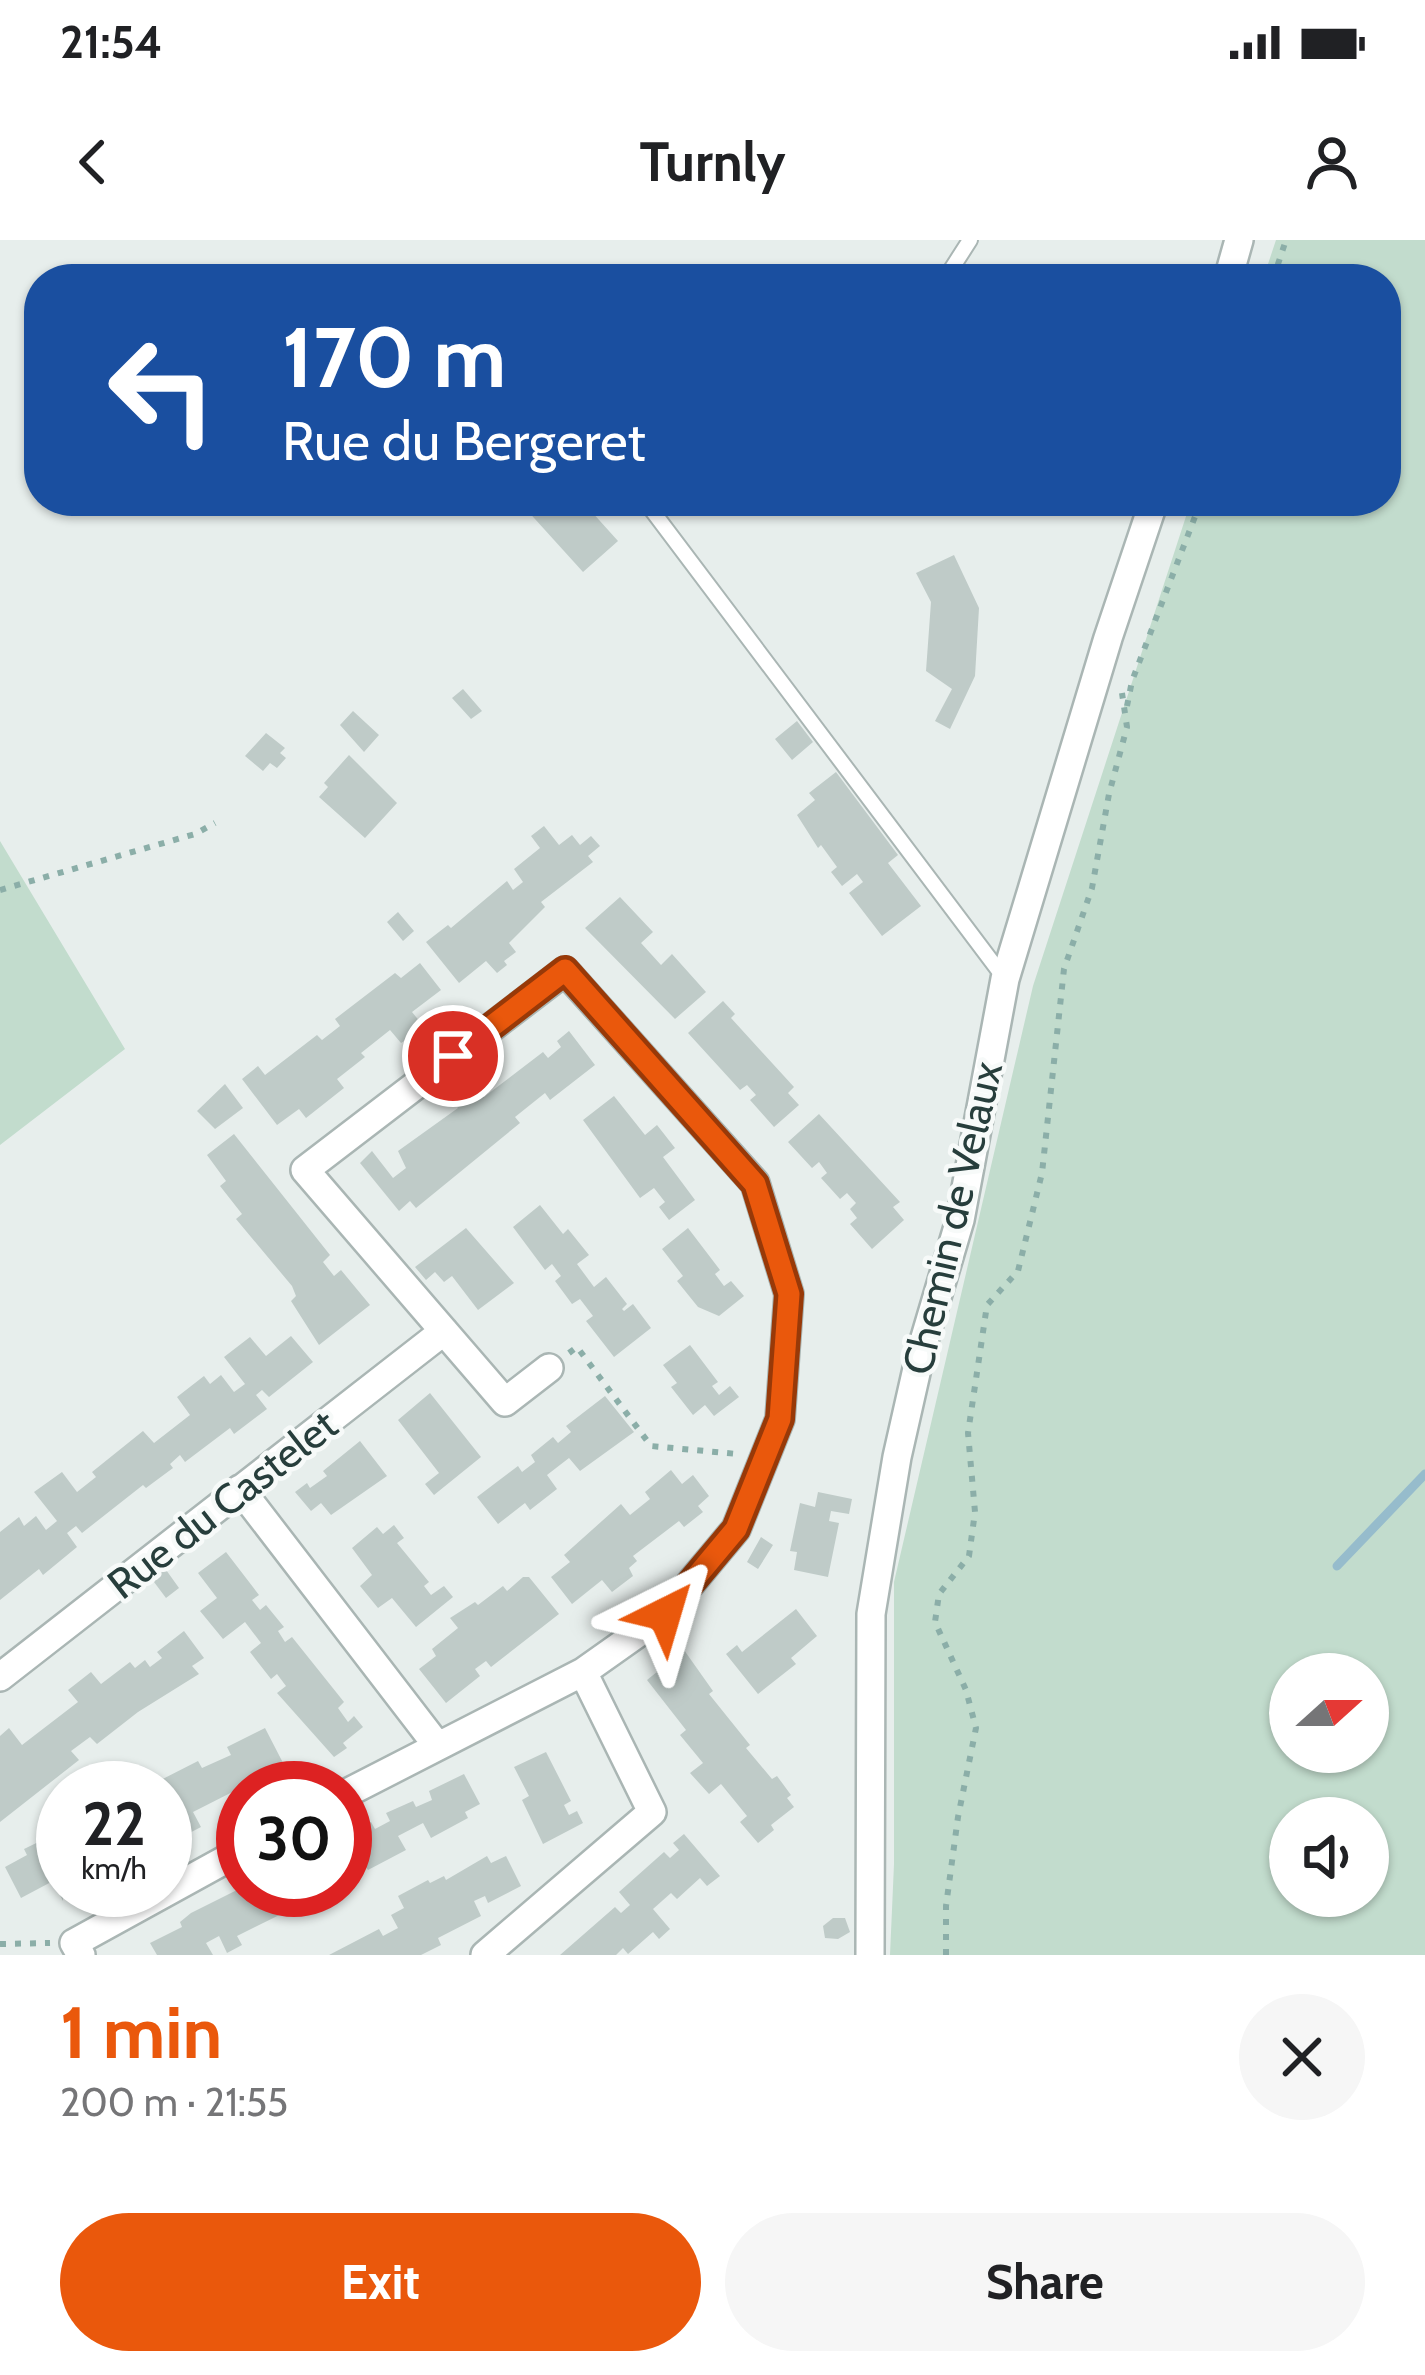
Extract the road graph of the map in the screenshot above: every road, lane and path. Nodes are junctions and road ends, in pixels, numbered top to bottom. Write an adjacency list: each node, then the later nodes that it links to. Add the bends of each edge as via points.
1 (656, 516): 8 (lane)
2 (1149, 516): 8 (street, Chemin de Velaux)
3 (1195, 516): 5 (path)
4 (1121, 686): 5 (path)
5 (1125, 716): 22 (path, via 1092,888 1064,969 1042,1173 1024,1251 987,1306 968,1433 975,1512 969,1556 939,1594 935,1622 976,1728 946,1906)
6 (215, 823): 7 (path)
7 (0, 890)
8 (1005, 979): 21 (street, Chemin de Velaux, via 960,1220 897,1457 871,1614)
9 (444, 1330): 10 (street, via 506,1402); 11 (street, via 304,1170 565,970 755,1184 789,1294 780,1419); 12 (street, Rue du Castelet)
10 (549, 1368): 11 (path, via 578,1347 651,1446)
11 (765, 1457): 13 (street, via 736,1529 665,1614)
12 (240, 1489): 14 (street, Rue du Castelet); 15 (street)
13 (583, 1672): 15 (street); 20 (street, via 652,1812)
14 (0, 1677)
15 (436, 1744): 16 (street)
16 (372, 1779)
17 (216, 1866): 19 (street)
18 (0, 1944): 19 (path)
19 (78, 1949)
20 (485, 1955)
21 (870, 1955)
22 (946, 1955)

